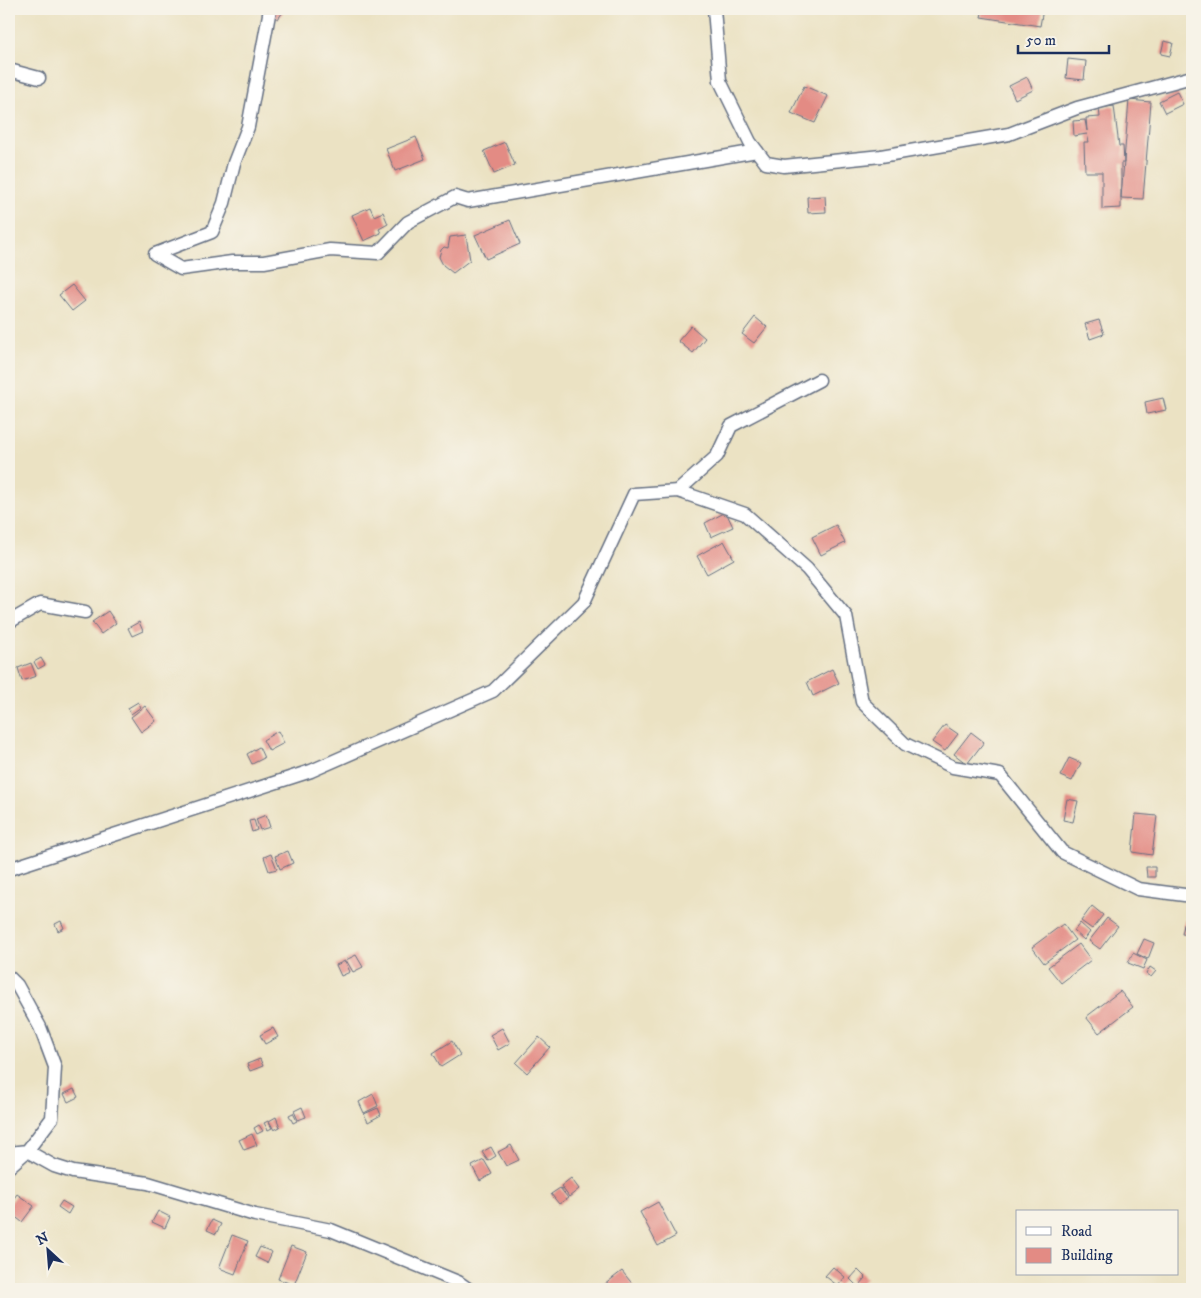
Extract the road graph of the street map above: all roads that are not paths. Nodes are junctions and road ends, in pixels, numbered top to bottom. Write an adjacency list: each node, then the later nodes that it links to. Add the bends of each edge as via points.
1 (270, 9): 6 (street, via 248,127 212,232 155,254 181,269 232,262 264,262 330,250 378,253 408,222 455,197 468,201)
2 (714, 9): 6 (street, via 720,81)
3 (9, 70): 5 (street)
4 (1192, 77): 6 (street, via 1077,108 1009,134 960,143 881,156 784,166 766,163)
5 (39, 78)
6 (757, 151)
7 (819, 380): 8 (street, via 731,426 716,456)
8 (678, 491): 11 (street, via 634,494 584,602 493,691 311,771); 12 (street, via 745,514 806,569 846,616 862,702 905,744 953,767 1000,776 1062,852 1138,889)
9 (85, 612): 10 (street, via 40,604)
10 (9, 622)
11 (9, 869)
12 (1192, 896)
13 (9, 977): 14 (street, via 17,985 40,1027 55,1067 52,1118)
14 (27, 1151): 15 (street); 16 (street); 17 (street, via 73,1172 148,1183 255,1215 331,1230)
15 (9, 1153)
16 (9, 1167)
17 (468, 1289)

